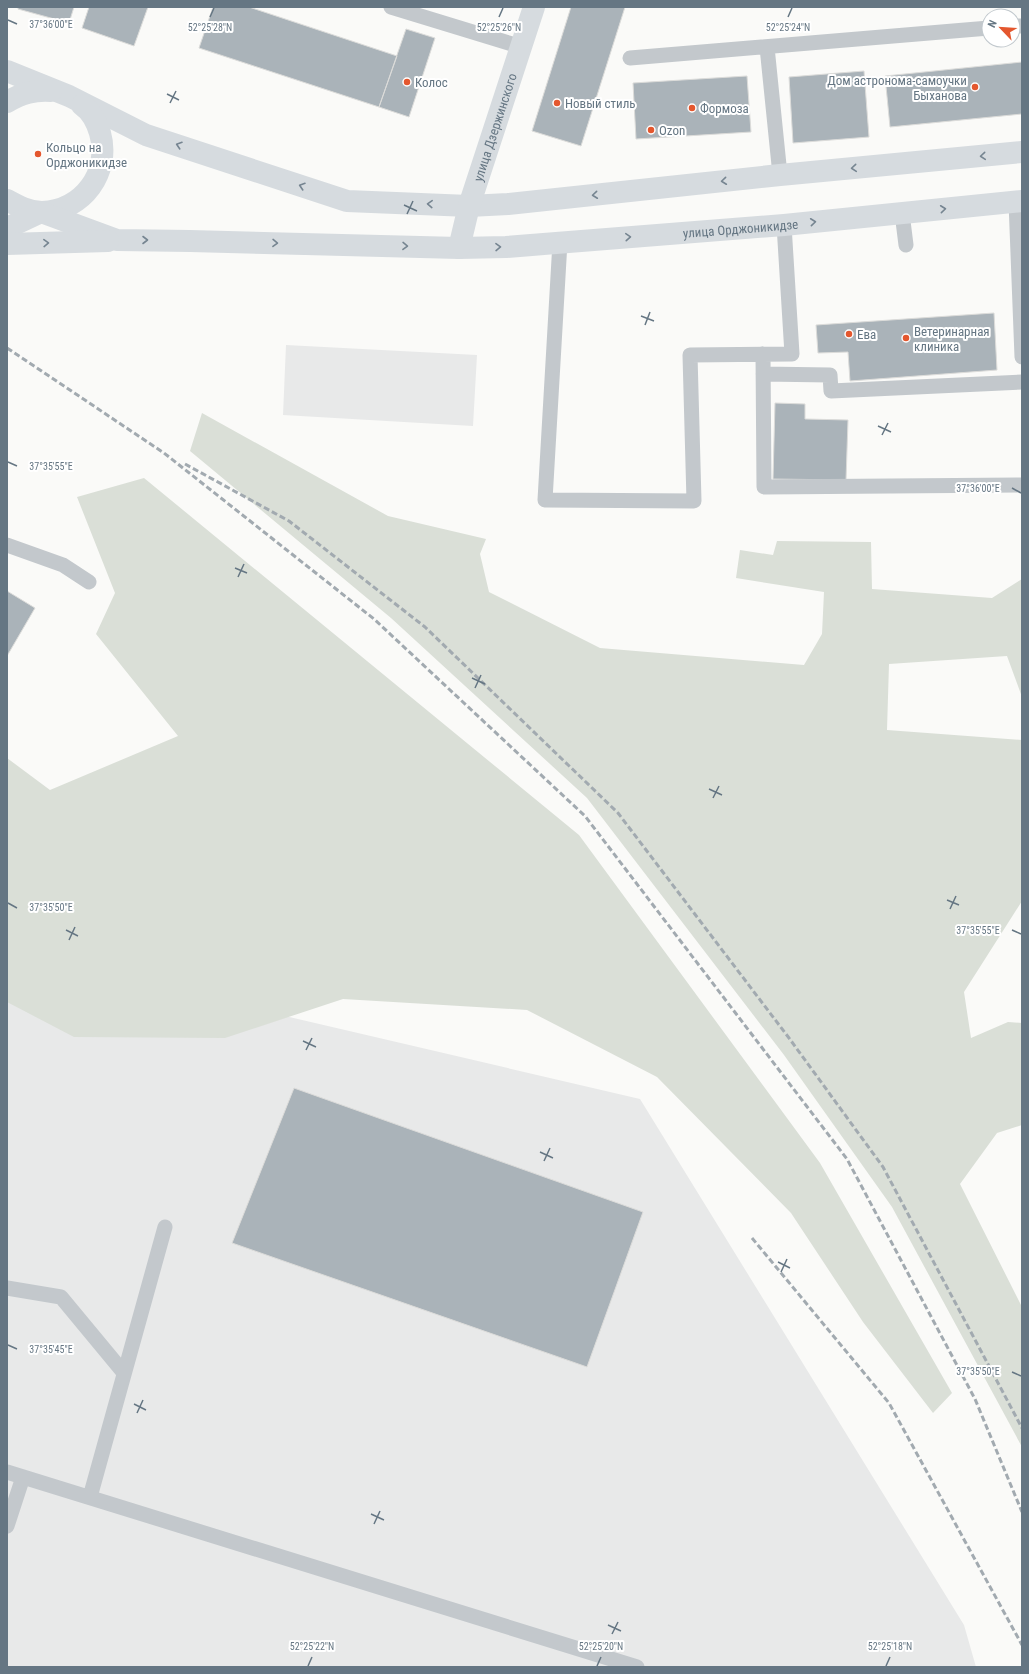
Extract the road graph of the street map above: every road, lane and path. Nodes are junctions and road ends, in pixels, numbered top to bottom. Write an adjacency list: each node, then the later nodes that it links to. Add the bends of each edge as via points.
1 (391, 7): 5 (lane)
2 (534, 7): 5 (main road, улица Дзержинского)
3 (981, 29): 4 (lane)
4 (767, 46): 6 (lane); 11 (lane)
5 (522, 47): 14 (main road, улица Дзержинского)
6 (630, 58)
7 (7, 71): 8 (main road)
8 (69, 96): 9 (main road, via 35,90 18,95); 14 (main road, one-way to 8, via 347,201 146,135); 15 (main road, via 86,108 98,124 103,144 102,165 94,184 80,199 61,209)
9 (7, 102)
10 (1022, 152): 11 (main road, one-way to 11)
11 (780, 175): 14 (main road, one-way to 14)
12 (7, 200): 15 (main road, via 22,208)
13 (1019, 202): 16 (main road, улица Орджоникидзе, one-way to 13); 25 (lane)
14 (469, 206): 23 (main road, улица Дзержинского)
15 (41, 212): 18 (main road); 19 (main road)
16 (902, 213): 17 (main road, улица Орджоникидзе, one-way to 16); 22 (lane)
17 (784, 225): 20 (main road, улица Орджоникидзе, one-way to 17); 24 (lane, via 792,354)
18 (7, 228)
19 (117, 240): 21 (main road, улица Орджоникидзе, one-way to 19); 23 (main road, улица Орджоникидзе, one-way to 23)
20 (560, 242): 23 (main road, улица Орджоникидзе, one-way to 20); 24 (lane, via 545,500 694,501 690,355)
21 (7, 244)
22 (906, 245)
23 (459, 248)
24 (763, 354): 26 (lane)
25 (1022, 357)
26 (763, 374): 27 (lane, via 830,375 831,391); 28 (lane, via 764,487)
27 (1022, 382)
28 (1022, 485)
29 (7, 545): 30 (lane, via 63,565)
30 (89, 582)
31 (165, 1227): 33 (lane)
32 (7, 1288): 33 (lane, via 61,1297)
33 (124, 1373): 36 (lane)
34 (7, 1472): 35 (lane)
35 (23, 1477): 36 (lane); 37 (lane)
36 (90, 1497): 38 (lane)
37 (7, 1526)
38 (637, 1667)

